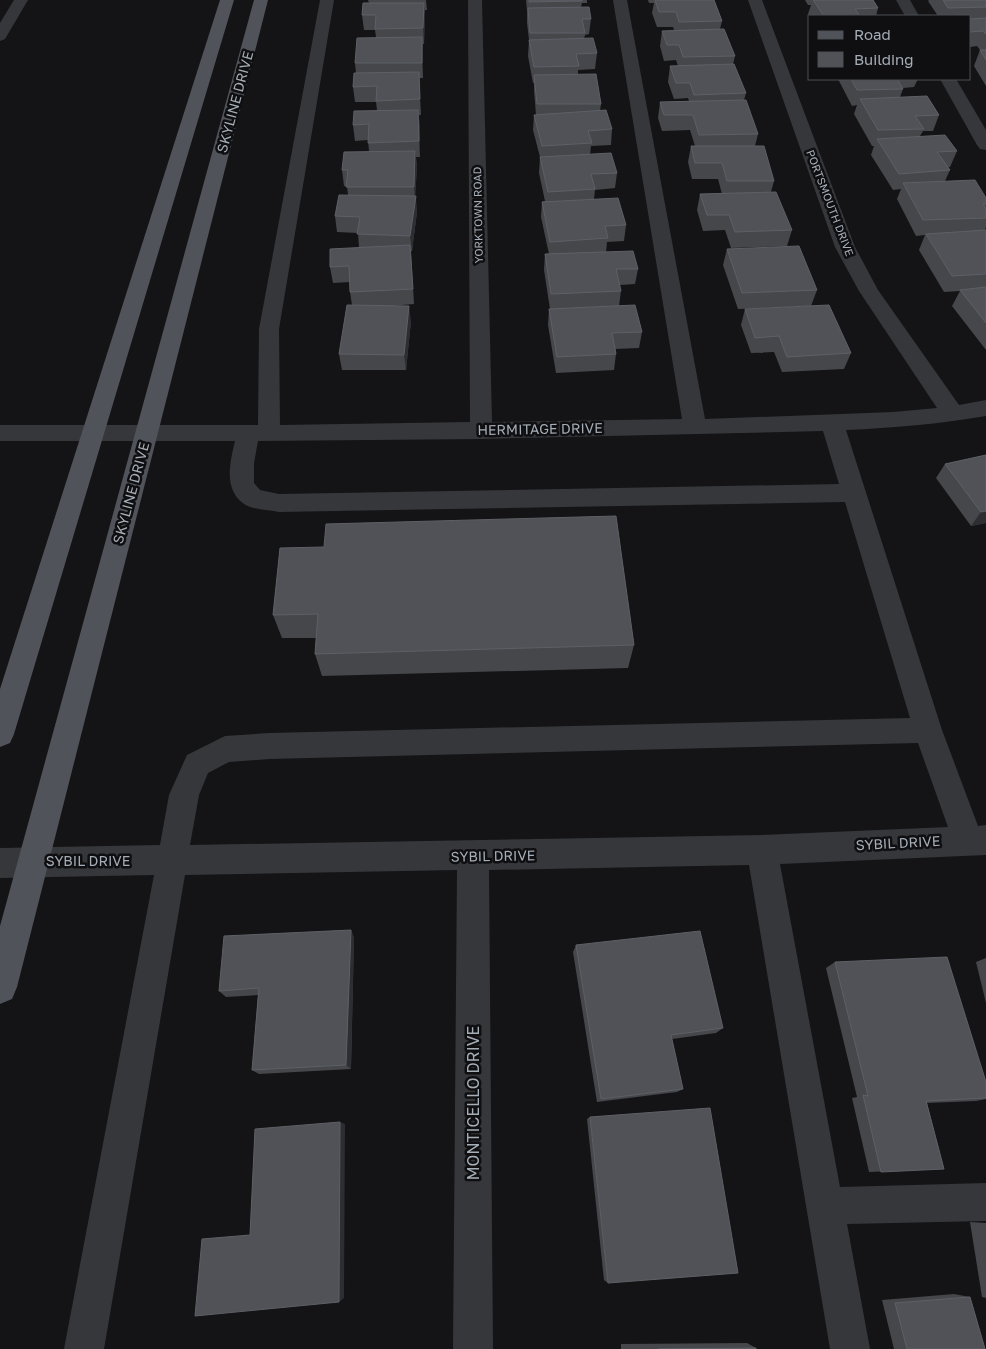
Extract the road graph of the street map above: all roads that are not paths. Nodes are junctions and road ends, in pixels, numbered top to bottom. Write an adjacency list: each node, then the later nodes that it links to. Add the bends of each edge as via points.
1 (21, 0): 10 (street)
2 (227, 0): 21 (main road)
3 (261, 0): 18 (main road, SKYLINE DRIVE)
4 (327, 0): 19 (street, via 269,329)
5 (475, 0): 17 (street, YORKTOWN ROAD)
6 (620, 0): 16 (street)
7 (755, 0): 14 (street, PORTSMOUTH DRIVE, via 845,247 869,291)
8 (903, 0): 9 (street)
9 (911, 15)
10 (0, 36)
11 (949, 80): 12 (street)
12 (986, 145)
13 (986, 408): 14 (street, HERMITAGE DRIVE)
14 (953, 414): 15 (street, HERMITAGE DRIVE)
15 (832, 424): 16 (street, HERMITAGE DRIVE); 22 (street)
16 (695, 427): 17 (street, HERMITAGE DRIVE)
17 (480, 430): 19 (street, HERMITAGE DRIVE)
18 (148, 431): 19 (street, HERMITAGE DRIVE); 21 (street, HERMITAGE DRIVE); 28 (main road, SKYLINE DRIVE)
19 (259, 432): 22 (street, via 242,463 242,486 253,498 279,503)
20 (0, 433): 21 (street, HERMITAGE DRIVE)
21 (94, 434): 24 (main road)
22 (854, 493): 23 (street)
23 (928, 730): 25 (street); 29 (street, via 225,749 197,764 184,795)
24 (0, 734)
25 (977, 840): 26 (street, SYBIL DRIVE)
26 (762, 850): 27 (street, SYBIL DRIVE); 33 (street)
27 (473, 856): 29 (street, SYBIL DRIVE); 35 (street, MONTICELLO DRIVE)
28 (33, 862): 29 (street, SYBIL DRIVE); 30 (street, SYBIL DRIVE); 31 (main road, SKYLINE DRIVE)
29 (172, 862): 34 (street)
30 (0, 863)
31 (0, 987)
32 (986, 1202): 33 (street)
33 (826, 1206): 36 (street)
34 (84, 1349)
35 (473, 1349)
36 (850, 1349)

